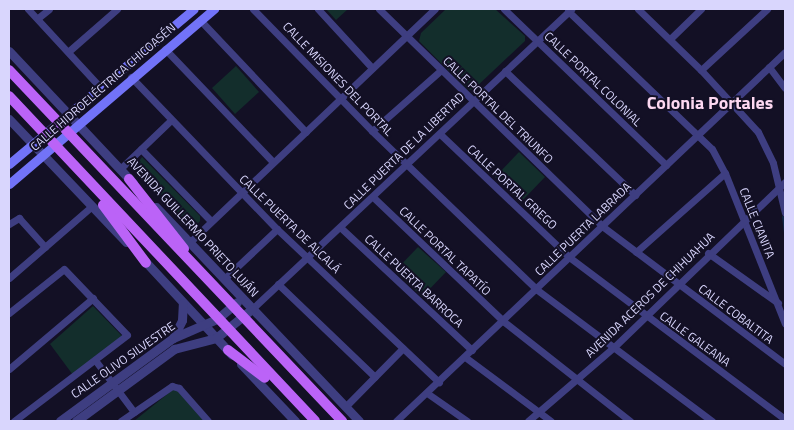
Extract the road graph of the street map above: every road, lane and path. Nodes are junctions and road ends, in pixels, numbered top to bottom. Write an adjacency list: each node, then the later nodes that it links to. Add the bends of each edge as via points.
1 (28, 9): 15 (street)
2 (49, 9): 15 (street)
3 (117, 9): 22 (street)
4 (194, 9): 31 (main road, CALLE HIDROELÉCTRICA CHICOASÉN)
5 (214, 9): 16 (main road, CALLE HIDROELÉCTRICA CHICOASÉN)
6 (253, 9): 34 (street, CALLE MISIONES DEL PORTAL)
7 (318, 9): 25 (street)
8 (379, 9): 17 (street, CALLE PORTAL DEL TRIUNFO)
9 (435, 9): 17 (street)
10 (504, 9): 19 (street, CALLE PORTAL COLONIAL)
11 (638, 9): 18 (street)
12 (702, 9): 18 (street)
13 (767, 9): 28 (street)
14 (570, 10): 19 (street, CALLE PUERTA DE LA LIBERTAD); 47 (street, CALLE CIANITA)
15 (38, 18): 22 (street)
16 (200, 20): 20 (main road, CALLE HIDROELÉCTRICA CHICOASÉN); 43 (street)
17 (406, 37): 25 (street); 27 (street, CALLE PORTAL DEL TRIUNFO)
18 (670, 39): 28 (street)
19 (536, 41): 29 (street, CALLE PUERTA DE LA LIBERTAD); 55 (street, CALLE PORTAL COLONIAL)
20 (165, 49): 30 (main road, CALLE HIDROELÉCTRICA CHICOASÉN); 52 (street)
21 (9, 51): 37 (street, AVENIDA GUILLERMO PRIETO LUJÁN)
22 (69, 51): 31 (street)
23 (785, 52): 24 (street, CALLE PUERTA LABRADA)
24 (769, 67): 32 (street); 36 (street, CALLE PUERTA LABRADA)
25 (372, 68): 34 (street)
26 (9, 70): 40 (main road, AVENIDA GUILLERMO PRIETO LUJÁN)
27 (441, 70): 35 (street, CALLE PORTAL DEL TRIUNFO); 42 (street)
28 (701, 70): 36 (street)
29 (505, 71): 35 (street, CALLE PUERTA DE LA LIBERTAD); 64 (street)
30 (131, 77): 39 (street, CALLE PUERTA DE ALCALÁ); 41 (main road, CALLE HIDROELÉCTRICA CHICOASÉN)
31 (100, 87): 37 (main road, CALLE HIDROELÉCTRICA CHICOASÉN)
32 (785, 88)
33 (9, 96): 44 (main road)
34 (340, 98): 42 (street, CALLE MISIONES DEL PORTAL); 43 (street)
35 (472, 101): 46 (street, CALLE PUERTA DE LA LIBERTAD); 71 (street, CALLE PORTAL DEL TRIUNFO)
36 (732, 103): 47 (street, CALLE PUERTA LABRADA); 62 (street, via 767,148)
37 (69, 114): 40 (main road, CALLE HIDROELÉCTRICA CHICOASÉN); 41 (street, AVENIDA GUILLERMO PRIETO LUJÁN)
38 (9, 119): 48 (street)
39 (171, 120): 50 (street); 63 (street, CALLE PUERTA DE ALCALÁ)
40 (57, 124): 44 (main road, CALLE HIDROELÉCTRICA CHICOASÉN); 45 (main road, AVENIDA GUILLERMO PRIETO LUJÁN)
41 (78, 124): 45 (main road, CALLE HIDROELÉCTRICA CHICOASÉN); 56 (street, AVENIDA GUILLERMO PRIETO LUJÁN)
42 (372, 131): 54 (street, CALLE MISIONES DEL PORTAL)
43 (306, 132): 52 (street)
44 (45, 134): 48 (main road, CALLE HIDROELÉCTRICA CHICOASÉN); 49 (main road)
45 (67, 134): 49 (main road, CALLE HIDROELÉCTRICA CHICOASÉN); 81 (main road, AVENIDA GUILLERMO PRIETO LUJÁN)
46 (440, 134): 54 (street, CALLE PUERTA DE LA LIBERTAD); 79 (street, CALLE PORTAL GRIEGO)
47 (698, 135): 55 (street, CALLE PUERTA LABRADA); 57 (street, CALLE CIANITA, via 712,150)
48 (33, 144): 51 (street); 53 (main road, CALLE HIDROELÉCTRICA CHICOASÉN)
49 (54, 145): 51 (main road, CALLE HIDROELÉCTRICA CHICOASÉN); 61 (main road)
50 (141, 149): 56 (street); 68 (street)
51 (43, 155): 60 (main road, CALLE HIDROELÉCTRICA CHICOASÉN); 66 (street)
52 (274, 162): 63 (street)
53 (9, 164)
54 (406, 164): 65 (street, CALLE PUERTA DE LA LIBERTAD); 86 (street, CALLE MISIONES DEL PORTAL)
55 (666, 165): 64 (street, CALLE PUERTA LABRADA)
56 (120, 168): 58 (street, AVENIDA GUILLERMO PRIETO LUJÁN)
57 (725, 173): 69 (street, CALLE CIANITA); 76 (street)
58 (129, 179): 74 (street, AVENIDA GUILLERMO PRIETO LUJÁN); 81 (main road, via 180,242)
59 (785, 182): 62 (street, AVENIDA ACEROS DE CHIHUAHUA)
60 (9, 184)
61 (94, 188): 80 (main road, via 110,216); 96 (main road)
62 (779, 188): 67 (street); 69 (street, AVENIDA ACEROS DE CHIHUAHUA)
63 (241, 193): 68 (street); 73 (street, CALLE PUERTA DE ALCALÁ)
64 (634, 195): 71 (street, CALLE PUERTA LABRADA)
65 (372, 197): 72 (street, CALLE PUERTA DE LA LIBERTAD); 97 (street, CALLE PORTAL TAPATÍO)
66 (92, 206): 75 (street); 80 (street)
67 (785, 213)
68 (211, 221): 74 (street)
69 (743, 221): 77 (street, AVENIDA ACEROS DE CHIHUAHUA); 90 (street, CALLE CIANITA)
70 (9, 224): 75 (street, via 19,218)
71 (602, 226): 76 (street, CALLE COBALTITA); 79 (street, CALLE PUERTA LABRADA)
72 (341, 228): 78 (street, CALLE PUERTA DE LA LIBERTAD); 106 (street, CALLE PUERTA BARROCA)
73 (277, 229): 78 (street, CALLE PUERTA DE ALCALÁ); 83 (street)
74 (190, 242): 83 (street, AVENIDA GUILLERMO PRIETO LUJÁN)
75 (45, 247): 82 (street)
76 (636, 252): 85 (street, CALLE COBALTITA)
77 (708, 254): 85 (street, AVENIDA ACEROS DE CHIHUAHUA); 90 (street)
78 (308, 256): 84 (street, CALLE PUERTA DE LA LIBERTAD); 103 (street, CALLE PUERTA DE ALCALÁ)
79 (569, 257): 86 (street, CALLE PUERTA LABRADA); 94 (street, CALLE GALEANA)
80 (146, 263): 89 (street)
81 (192, 263): 91 (main road, AVENIDA GUILLERMO PRIETO LUJÁN)
82 (9, 278)
83 (224, 279): 87 (street, AVENIDA GUILLERMO PRIETO LUJÁN)
84 (278, 284): 92 (street, CALLE PUERTA DE LA LIBERTAD); 111 (street)
85 (678, 284): 94 (street, AVENIDA ACEROS DE CHIHUAHUA); 109 (street, CALLE COBALTITA)
86 (536, 289): 97 (street, CALLE PUERTA LABRADA); 104 (street, CALLE MISIONES DEL PORTAL)
87 (241, 297): 91 (street, CALLE OLIVO SILVESTRE); 92 (street, AVENIDA GUILLERMO PRIETO LUJÁN)
88 (93, 298): 93 (street, via 62,269); 108 (street, via 126,335); 110 (street)
89 (184, 303): 99 (street); 101 (street, via 182,320)
90 (778, 304): 98 (street, CALLE CIANITA)
91 (232, 306): 95 (main road, AVENIDA GUILLERMO PRIETO LUJÁN); 96 (street, CALLE OLIVO SILVESTRE)
92 (252, 309): 95 (street, CALLE OLIVO SILVESTRE); 117 (street, AVENIDA GUILLERMO PRIETO LUJÁN)
93 (9, 313)
94 (645, 316): 104 (street, AVENIDA ACEROS DE CHIHUAHUA); 120 (street, CALLE GALEANA)
95 (243, 317): 100 (street, CALLE OLIVO SILVESTRE); 128 (main road, AVENIDA GUILLERMO PRIETO LUJÁN)
96 (217, 318): 99 (street, CALLE OLIVO SILVESTRE); 100 (main road)
97 (503, 321): 106 (street, CALLE PUERTA LABRADA); 112 (street, CALLE PORTAL TAPATÍO)
98 (785, 324)
99 (204, 325): 101 (street, CALLE OLIVO SILVESTRE); 102 (street)
100 (228, 330): 102 (street, CALLE OLIVO SILVESTRE); 121 (main road)
101 (173, 338): 114 (street, CALLE OLIVO SILVESTRE)
102 (216, 338): 105 (street); 115 (street, CALLE OLIVO SILVESTRE, via 174,349)
103 (402, 348): 111 (street); 113 (street, CALLE PUERTA DE ALCALÁ)
104 (613, 348): 112 (street, AVENIDA ACEROS DE CHIHUAHUA); 135 (street, CALLE MISIONES DEL PORTAL)
105 (228, 350): 121 (main road); 127 (street)
106 (472, 350): 107 (street, CALLE PUERTA LABRADA)
107 (465, 357): 113 (street, CALLE PUERTA LABRADA); 119 (street)
108 (95, 360): 114 (street); 122 (street)
109 (785, 364)
110 (9, 369)
111 (375, 377): 117 (street)
112 (576, 381): 119 (street, AVENIDA ACEROS DE CHIHUAHUA); 134 (street, CALLE PORTAL TAPATÍO)
113 (439, 382): 116 (street, CALLE PUERTA LABRADA)
114 (112, 383): 115 (street); 123 (street, CALLE OLIVO SILVESTRE)
115 (118, 391): 118 (street); 124 (street, CALLE OLIVO SILVESTRE)
116 (427, 393): 130 (street, CALLE PUERTA LABRADA); 131 (street)
117 (346, 406): 129 (street, AVENIDA GUILLERMO PRIETO LUJÁN)
118 (134, 412): 125 (street); 126 (street, via 168,387 176,386)
119 (539, 412): 132 (street, AVENIDA ACEROS DE CHIHUAHUA); 133 (street)
120 (785, 419)
121 (314, 420)
122 (14, 421)
123 (60, 421)
124 (76, 421)
125 (121, 421)
126 (208, 421)
127 (295, 421)
128 (342, 421)
129 (359, 421)
130 (396, 421)
131 (467, 421)
132 (528, 421)
133 (551, 421)
134 (630, 421)
135 (712, 421)

